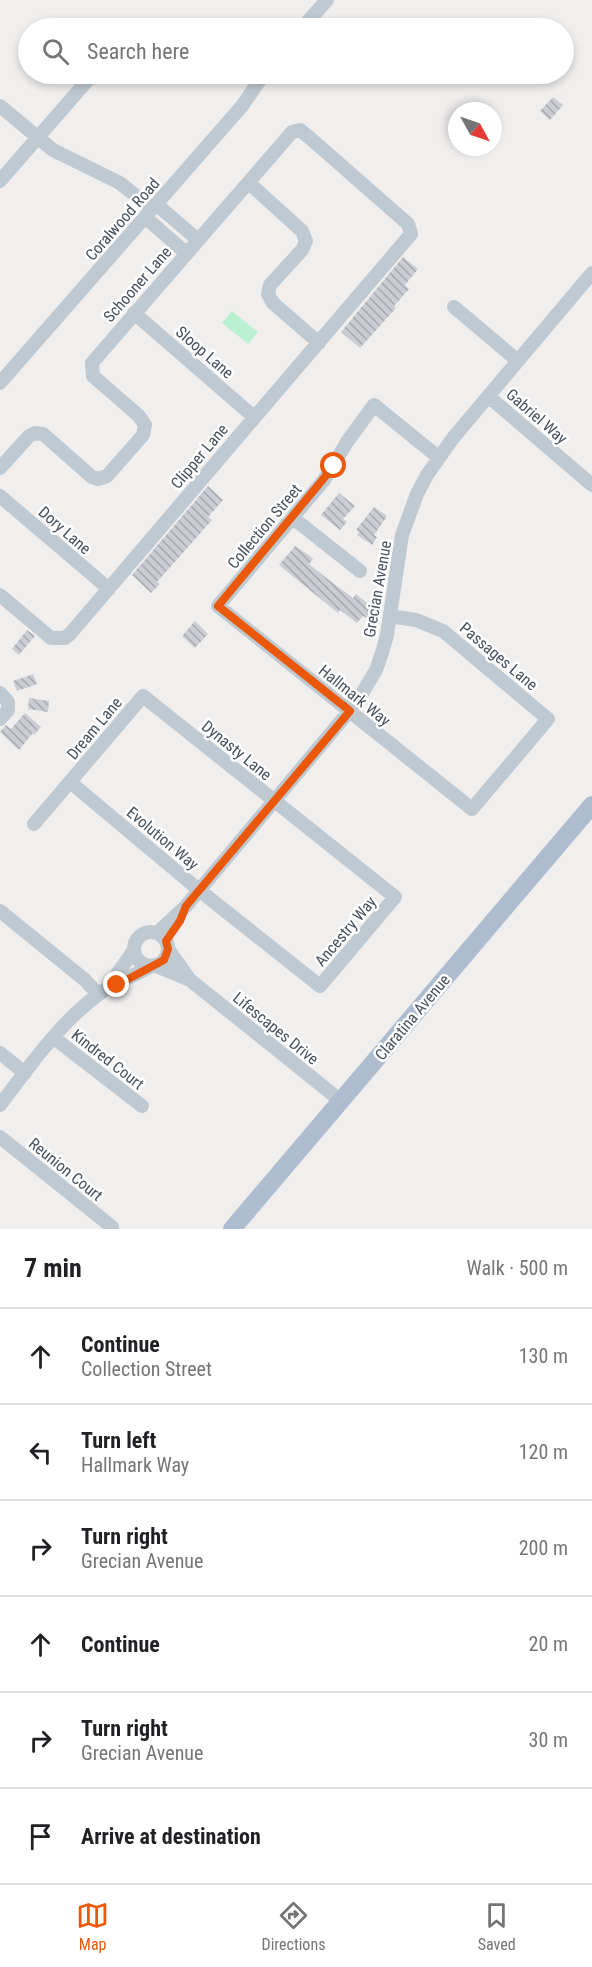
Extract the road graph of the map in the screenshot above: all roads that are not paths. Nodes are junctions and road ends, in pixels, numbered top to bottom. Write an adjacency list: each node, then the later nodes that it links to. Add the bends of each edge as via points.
1 (327, 0): 2 (street)
2 (311, 18)
3 (84, 84): 6 (street)
4 (257, 84): 9 (street, Coralwood Road)
5 (0, 106): 6 (street)
6 (37, 137): 7 (street); 9 (street, via 69,159 120,183)
7 (0, 180)
8 (249, 183): 10 (street, Schooner Lane, via 292,132 300,130 408,224); 11 (street, Schooner Lane); 16 (street, via 302,231 306,241 302,250 270,285 268,294 273,303)
9 (151, 210): 11 (street); 12 (street); 18 (street, Coralwood Road)
10 (411, 234): 16 (street, Clipper Lane)
11 (198, 240): 12 (street, Schooner Lane)
12 (186, 253): 15 (street, Schooner Lane)
13 (592, 273): 17 (street, Grecian Avenue)
14 (454, 307): 17 (street)
15 (134, 313): 20 (street, Sloop Lane); 22 (street, Schooner Lane, via 91,369 93,376 139,416 145,425 143,435 107,476 98,479 43,434 35,433)
16 (319, 343): 20 (street, Clipper Lane)
17 (518, 361): 19 (street, Grecian Avenue)
18 (0, 383)
19 (488, 396): 21 (street, Grecian Avenue); 23 (street, Gabriel Way)
20 (254, 417): 27 (street, Clipper Lane)
21 (438, 457): 25 (street, Collection Street, via 374,405 324,480); 30 (street, Grecian Avenue, via 417,494 402,535)
22 (0, 468)
23 (592, 485)
24 (0, 496): 27 (street, Dory Lane)
25 (293, 518): 26 (street); 29 (street, Collection Street)
26 (360, 571)
27 (109, 589): 28 (street, Clipper Lane, via 70,634 57,639)
28 (0, 595)
29 (218, 606): 33 (street, Hallmark Way)
30 (390, 616): 33 (street, Grecian Avenue, via 375,670); 38 (street, Passages Lane, via 416,620 451,637 548,719)
31 (0, 693): 34 (street, via 8,702 8,710)
32 (143, 696): 35 (street, Dream Lane); 36 (street, Dynasty Lane)
33 (350, 711): 36 (street, Grecian Avenue); 38 (street, Hallmark Way)
34 (0, 719)
35 (70, 782): 39 (street, Dream Lane); 40 (street, Evolution Way)
36 (274, 800): 40 (street, Grecian Avenue); 41 (street, Dynasty Lane)
37 (592, 805): 52 (main road, Claratina Avenue)
38 (472, 809)
39 (34, 824)
40 (199, 890): 43 (street, Grecian Avenue); 47 (street, Evolution Way)
41 (395, 897): 47 (street, Ancestry Way)
42 (0, 910): 48 (street)
43 (164, 941): 44 (street, via 144,934); 45 (street, via 164,960); 46 (street, Lifescapes Drive)
44 (134, 950): 45 (street, via 140,962); 48 (street)
45 (153, 965): 46 (street, Lifescapes Drive); 48 (street)
46 (190, 980): 52 (street, Lifescapes Drive)
47 (320, 986)
48 (103, 991): 49 (street)
49 (54, 1038): 51 (street); 54 (street, Kindred Court)
50 (0, 1053): 51 (street)
51 (25, 1073): 53 (street)
52 (341, 1101): 57 (main road, Claratina Avenue)
53 (0, 1105)
54 (142, 1106)
55 (0, 1137): 56 (street, Reunion Court)
56 (112, 1227)
57 (232, 1229)

